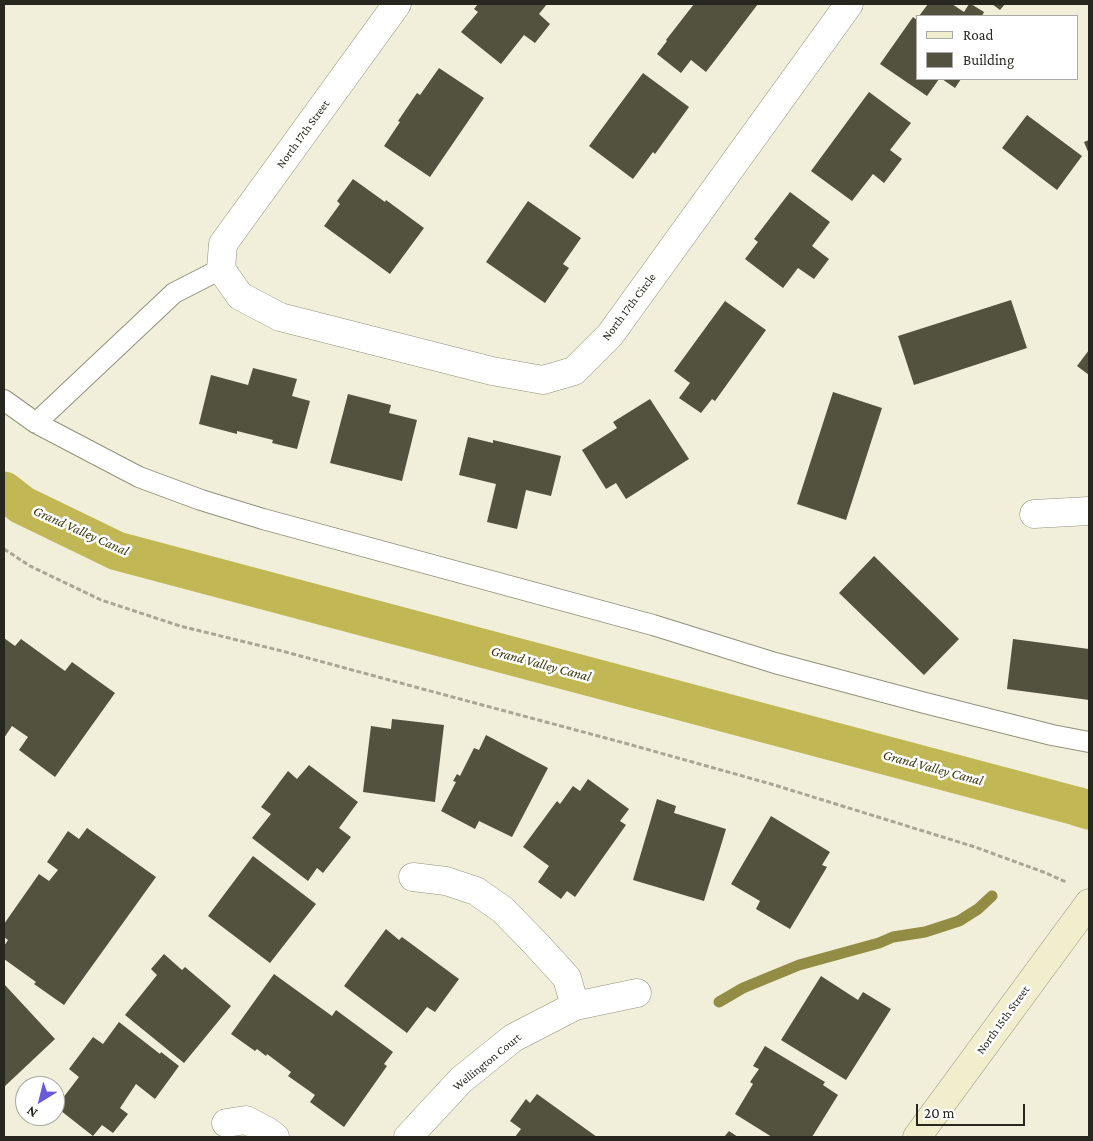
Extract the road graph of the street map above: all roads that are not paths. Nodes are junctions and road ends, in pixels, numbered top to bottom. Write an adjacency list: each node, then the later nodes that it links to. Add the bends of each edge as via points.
1 (396, 4): 3 (street, North 17th Street, via 223,244)
2 (849, 4): 3 (street, North 17th Circle, via 610,335 574,371 543,380 492,371 280,317 240,296)
3 (221, 269): 5 (lane, via 174,293)
4 (4, 400): 5 (lane)
5 (36, 423): 8 (lane, via 139,477 263,519 653,625 775,663)
6 (1089, 511): 7 (street)
7 (1034, 514)
8 (1089, 742)
9 (413, 877): 12 (street, via 446,881 476,891 503,910 567,978)
10 (1081, 894): 16 (street, North 15th Street)
11 (637, 993): 12 (street, Wellington Court)
12 (575, 1006): 15 (street, Wellington Court, via 513,1038 461,1080)
13 (226, 1122): 14 (street, via 246,1120)
14 (275, 1137)
15 (408, 1137)
16 (917, 1137)

